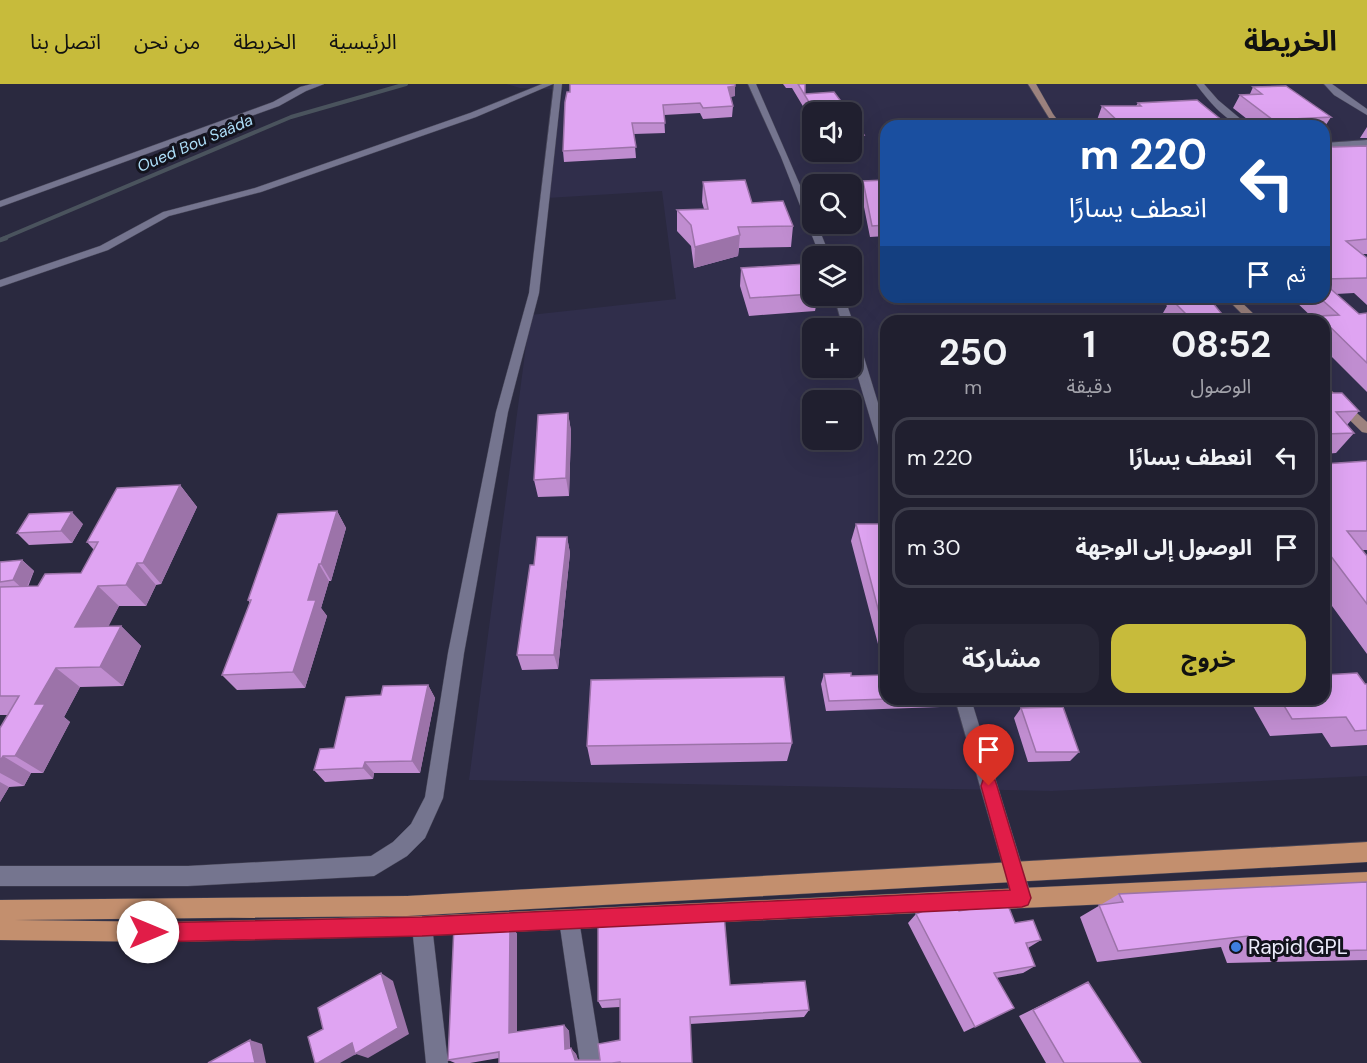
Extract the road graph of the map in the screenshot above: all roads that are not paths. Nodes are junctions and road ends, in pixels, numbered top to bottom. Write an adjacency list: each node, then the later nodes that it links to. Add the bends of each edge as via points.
1 (320, 84): 13 (street, via 276,104)
2 (549, 84): 15 (street, via 473,115 258,190 166,214 104,248)
3 (558, 84): 25 (street, via 534,292 502,412 456,653 434,798 418,831 374,866 188,876)
4 (752, 84): 14 (street)
5 (1032, 84): 9 (main road)
6 (1200, 84): 10 (street)
7 (1328, 84): 8 (street)
8 (1367, 113)
9 (1053, 120)
10 (1238, 120)
11 (1367, 143): 12 (street)
12 (1330, 146)
13 (0, 204)
14 (821, 246)
15 (0, 284)
16 (1236, 303): 17 (main road)
17 (1249, 315)
18 (862, 370): 20 (street)
19 (1330, 394): 21 (main road)
20 (880, 429)
21 (1367, 429)
22 (965, 705): 24 (street)
23 (1367, 852): 24 (main road)
24 (1016, 873): 27 (street); 28 (main road, via 407,906)
25 (0, 876)
26 (1367, 882): 27 (main road)
27 (1022, 898): 29 (main road)
28 (0, 910)
29 (569, 920): 30 (main road); 33 (street)
30 (422, 926): 31 (main road, via 170,933); 32 (street)
31 (0, 930)
32 (437, 1063)
33 (591, 1063)

